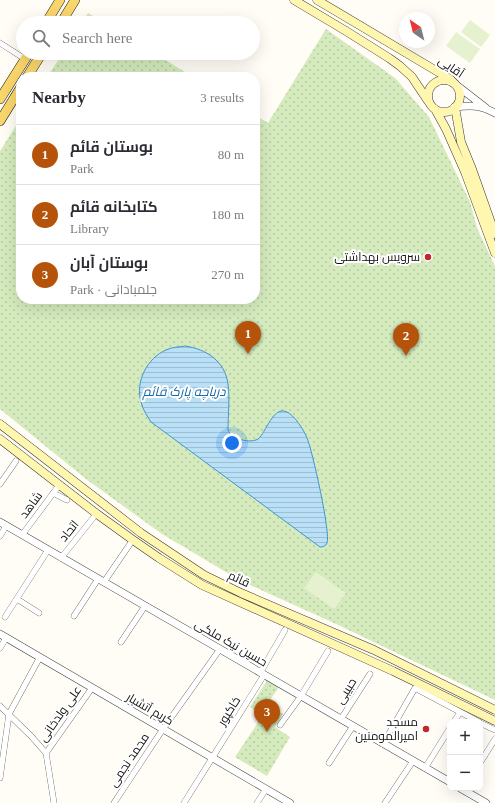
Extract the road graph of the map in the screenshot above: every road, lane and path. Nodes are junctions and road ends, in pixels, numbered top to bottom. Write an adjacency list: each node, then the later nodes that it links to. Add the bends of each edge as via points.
1 (60, 0): 5 (main road)
2 (75, 0): 6 (main road)
3 (294, 0): 17 (main road, via 395,62 412,77)
4 (317, 0): 14 (main road, آقایی)
5 (50, 16)
6 (65, 16)
7 (0, 43): 8 (street)
8 (16, 51)
9 (24, 60): 11 (main road)
10 (38, 60): 12 (main road)
11 (17, 72)
12 (30, 72)
13 (16, 74): 16 (main road)
14 (455, 84): 17 (main road, via 445,79 435,82 428,90); 18 (main road, via 460,98); 19 (street, آقایی)
15 (16, 95): 22 (main road)
16 (0, 99)
17 (428, 101): 20 (main road)
18 (455, 107): 19 (street, آقایی, via 471,105); 20 (main road, via 445,112); 23 (main road)
19 (488, 109): 21 (street, آقایی)
20 (435, 110): 23 (main road)
21 (495, 113)
22 (0, 121)
23 (469, 170): 24 (main road); 25 (main road)
24 (495, 234)
25 (495, 253)
26 (0, 424): 56 (main road, قائم, via 141,533 204,575 374,650)
27 (0, 440): 62 (main road, قائم, via 127,536 202,585 393,670)
28 (16, 461): 29 (street)
29 (0, 484)
30 (67, 500): 33 (street, شاهد, via 55,490)
31 (93, 518): 37 (street, اتحاد)
32 (3, 524): 33 (street, حسین نیک ملکی); 34 (street)
33 (22, 535): 36 (street, حسین نیک ملکی)
34 (0, 536)
35 (130, 544): 38 (street)
36 (48, 550): 37 (street, حسین نیک ملکی); 39 (street)
37 (61, 558): 38 (street, حسین نیک ملکی)
38 (101, 581): 40 (street, حسین نیک ملکی); 43 (street)
39 (16, 599): 41 (street); 42 (street)
40 (145, 606): 46 (street); 48 (street, حسین نیک ملکی)
41 (39, 612)
42 (5, 616)
43 (74, 616)
44 (285, 630): 51 (street, خاکپور)
45 (3, 636): 47 (street); 50 (street, کریم آتشبار)
46 (121, 642)
47 (0, 648)
48 (220, 649): 51 (street, حسین نیک ملکی); 66 (street, محمد نجمی)
49 (328, 651): 54 (street)
50 (40, 657): 53 (street, کریم آتشبار); 58 (street)
51 (262, 674): 54 (street, حسین نیک ملکی); 72 (street, خاکپور)
52 (370, 674): 59 (street, حبیبی)
53 (92, 688): 66 (street, کریم آتشبار); 71 (street, علی ولدخانی)
54 (301, 696): 59 (street, حسین نیک ملکی); 64 (street)
55 (0, 706): 58 (street)
56 (495, 710)
57 (460, 712): 60 (street); 61 (street); 70 (street, via 415,688)
58 (9, 714): 71 (street); 77 (street)
59 (341, 719): 65 (street, حسین نیک ملکی)
60 (456, 719)
61 (473, 719)
62 (495, 721)
63 (483, 724): 67 (street)
64 (280, 725)
65 (353, 726): 70 (street, حسین نیک ملکی); 75 (street)
66 (163, 729): 72 (street, کریم آتشبار); 82 (street, محمد نجمی)
67 (495, 730)
68 (447, 733): 76 (street)
69 (495, 739): 73 (street)
70 (383, 744): 74 (street, حسین نیک ملکی)
71 (46, 752): 81 (street)
72 (212, 758): 79 (street, کریم آتشبار); 83 (street, خاکپور)
73 (483, 758)
74 (413, 761): 76 (street, حسین نیک ملکی); 86 (street)
75 (329, 763)
76 (425, 768): 78 (street, حسین نیک ملکی)
77 (0, 778)
78 (447, 780)
79 (266, 789): 84 (street); 85 (street, کریم آتشبار)
80 (465, 791): 87 (street)
81 (54, 803)
82 (114, 803)
83 (184, 803)
84 (257, 803)
85 (290, 803)
86 (385, 803)
87 (486, 803)

